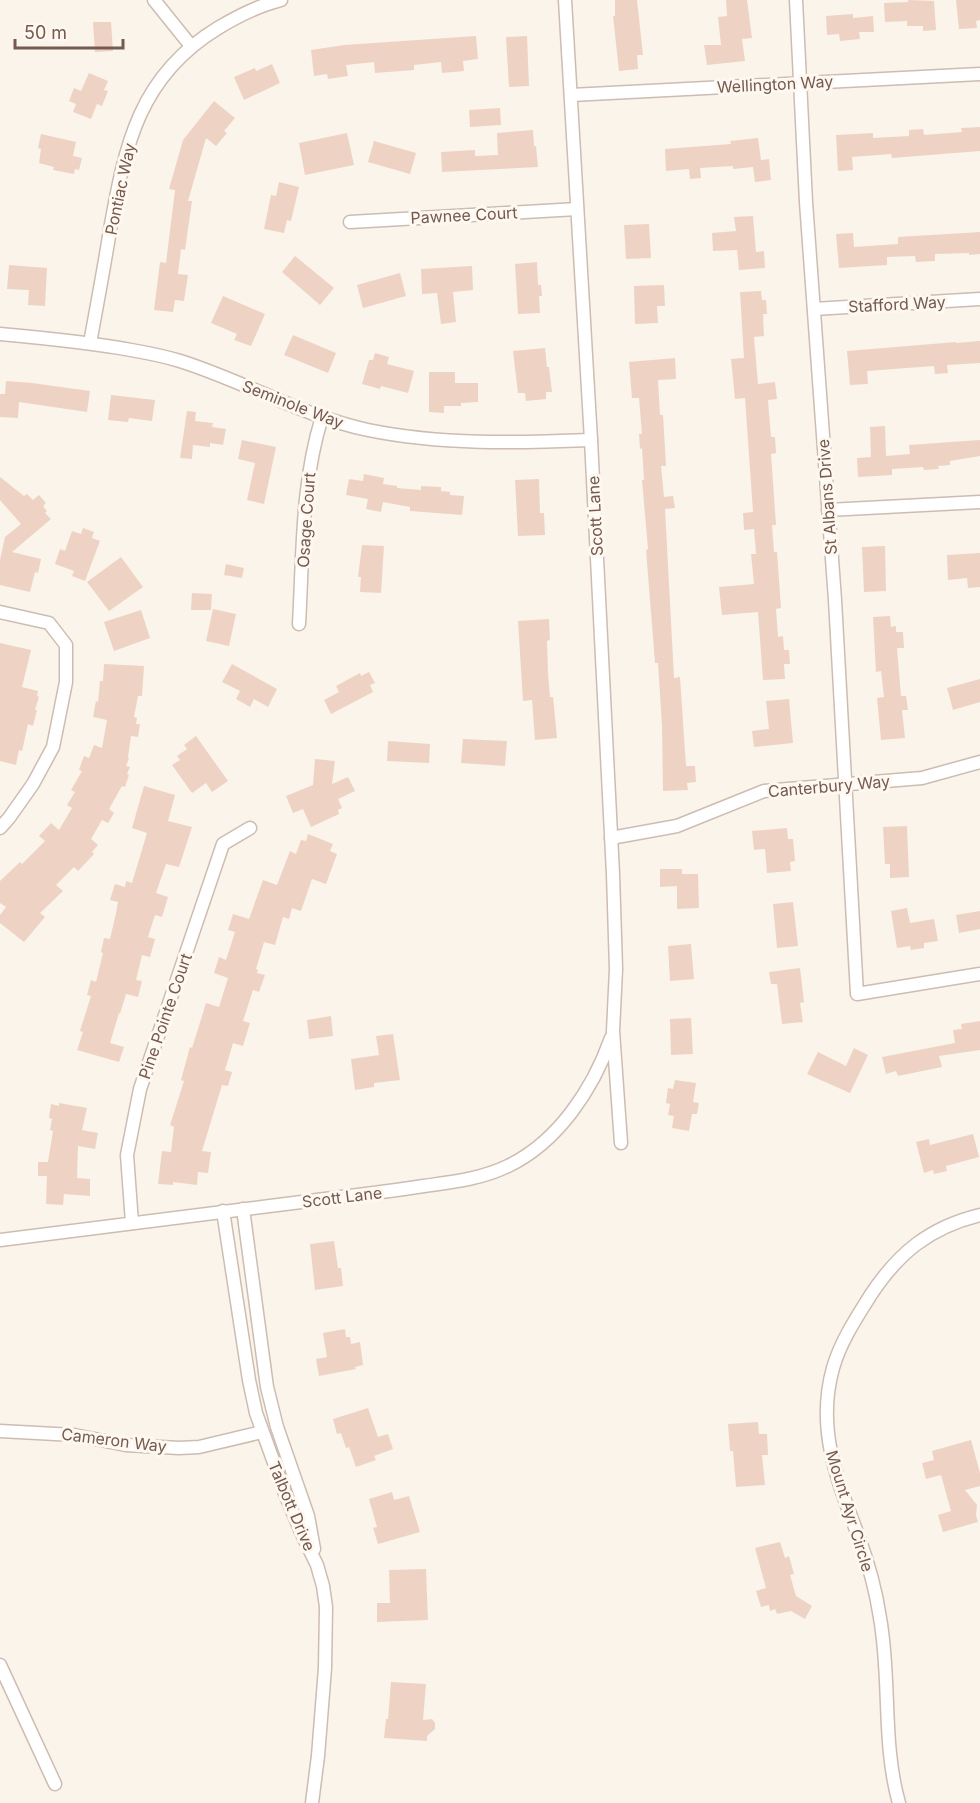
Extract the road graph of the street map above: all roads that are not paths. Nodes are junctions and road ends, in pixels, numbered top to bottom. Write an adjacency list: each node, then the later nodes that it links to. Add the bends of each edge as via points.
1 (154, 0): 5 (street)
2 (281, 0): 5 (street, Pontiac Way, via 242,14)
3 (565, 0): 8 (street, Scott Lane)
4 (796, 0): 7 (street, St Albans Drive)
5 (191, 46): 14 (street, Pontiac Way, via 157,84 130,136)
6 (980, 74): 7 (street, Wellington Way)
7 (801, 83): 8 (street, Wellington Way); 12 (street, St Albans Drive)
8 (571, 95): 9 (street, Scott Lane)
9 (577, 209): 10 (street, Pawnee Court); 16 (street, Scott Lane)
10 (350, 222)
11 (980, 299): 12 (street, Stafford Way)
12 (814, 309): 18 (street, St Albans Drive)
13 (0, 334): 14 (street, Seminole Way)
14 (90, 343): 15 (street, Seminole Way, via 177,360)
15 (322, 417): 16 (street, Seminole Way, via 388,434 435,439); 20 (street, Osage Court, via 306,496)
16 (591, 440): 25 (street, Scott Lane)
17 (980, 502): 18 (street)
18 (828, 510): 22 (street, St Albans Drive)
19 (0, 612): 23 (street, via 49,623 66,645 66,682 53,747 33,784)
20 (299, 624)
21 (980, 762): 22 (street, Canterbury Way, via 922,778)
22 (844, 784): 25 (street, Canterbury Way, via 764,791 677,826); 26 (street, St Albans Drive, via 857,994)
23 (0, 828)
24 (250, 828): 32 (street, Pine Pointe Court, via 223,844 140,1089 127,1155)
25 (611, 838): 27 (street, Scott Lane, via 616,969)
26 (980, 974)
27 (613, 1031): 28 (street, Scott Lane); 29 (street, Scott Lane, via 596,1074 570,1112 539,1146 508,1166 456,1181)
28 (621, 1143)
29 (243, 1209): 30 (street, Scott Lane); 36 (street, via 267,1387 308,1516)
30 (223, 1211): 32 (street, Scott Lane); 35 (street, Talbott Drive, via 249,1380)
31 (980, 1215): 40 (street, Mount Ayr Circle, via 935,1231 895,1263 865,1303 842,1345 828,1390 826,1414 832,1462 867,1562 885,1647 892,1770)
32 (132, 1223): 33 (street, Scott Lane)
33 (0, 1240)
34 (0, 1431): 35 (street, Cameron Way, via 74,1435 126,1445 179,1448)
35 (262, 1432): 36 (street, Talbott Drive)
36 (317, 1564): 39 (street, Talbott Drive, via 326,1627)
37 (0, 1665): 38 (street)
38 (55, 1784)
39 (312, 1803)
40 (899, 1803)

